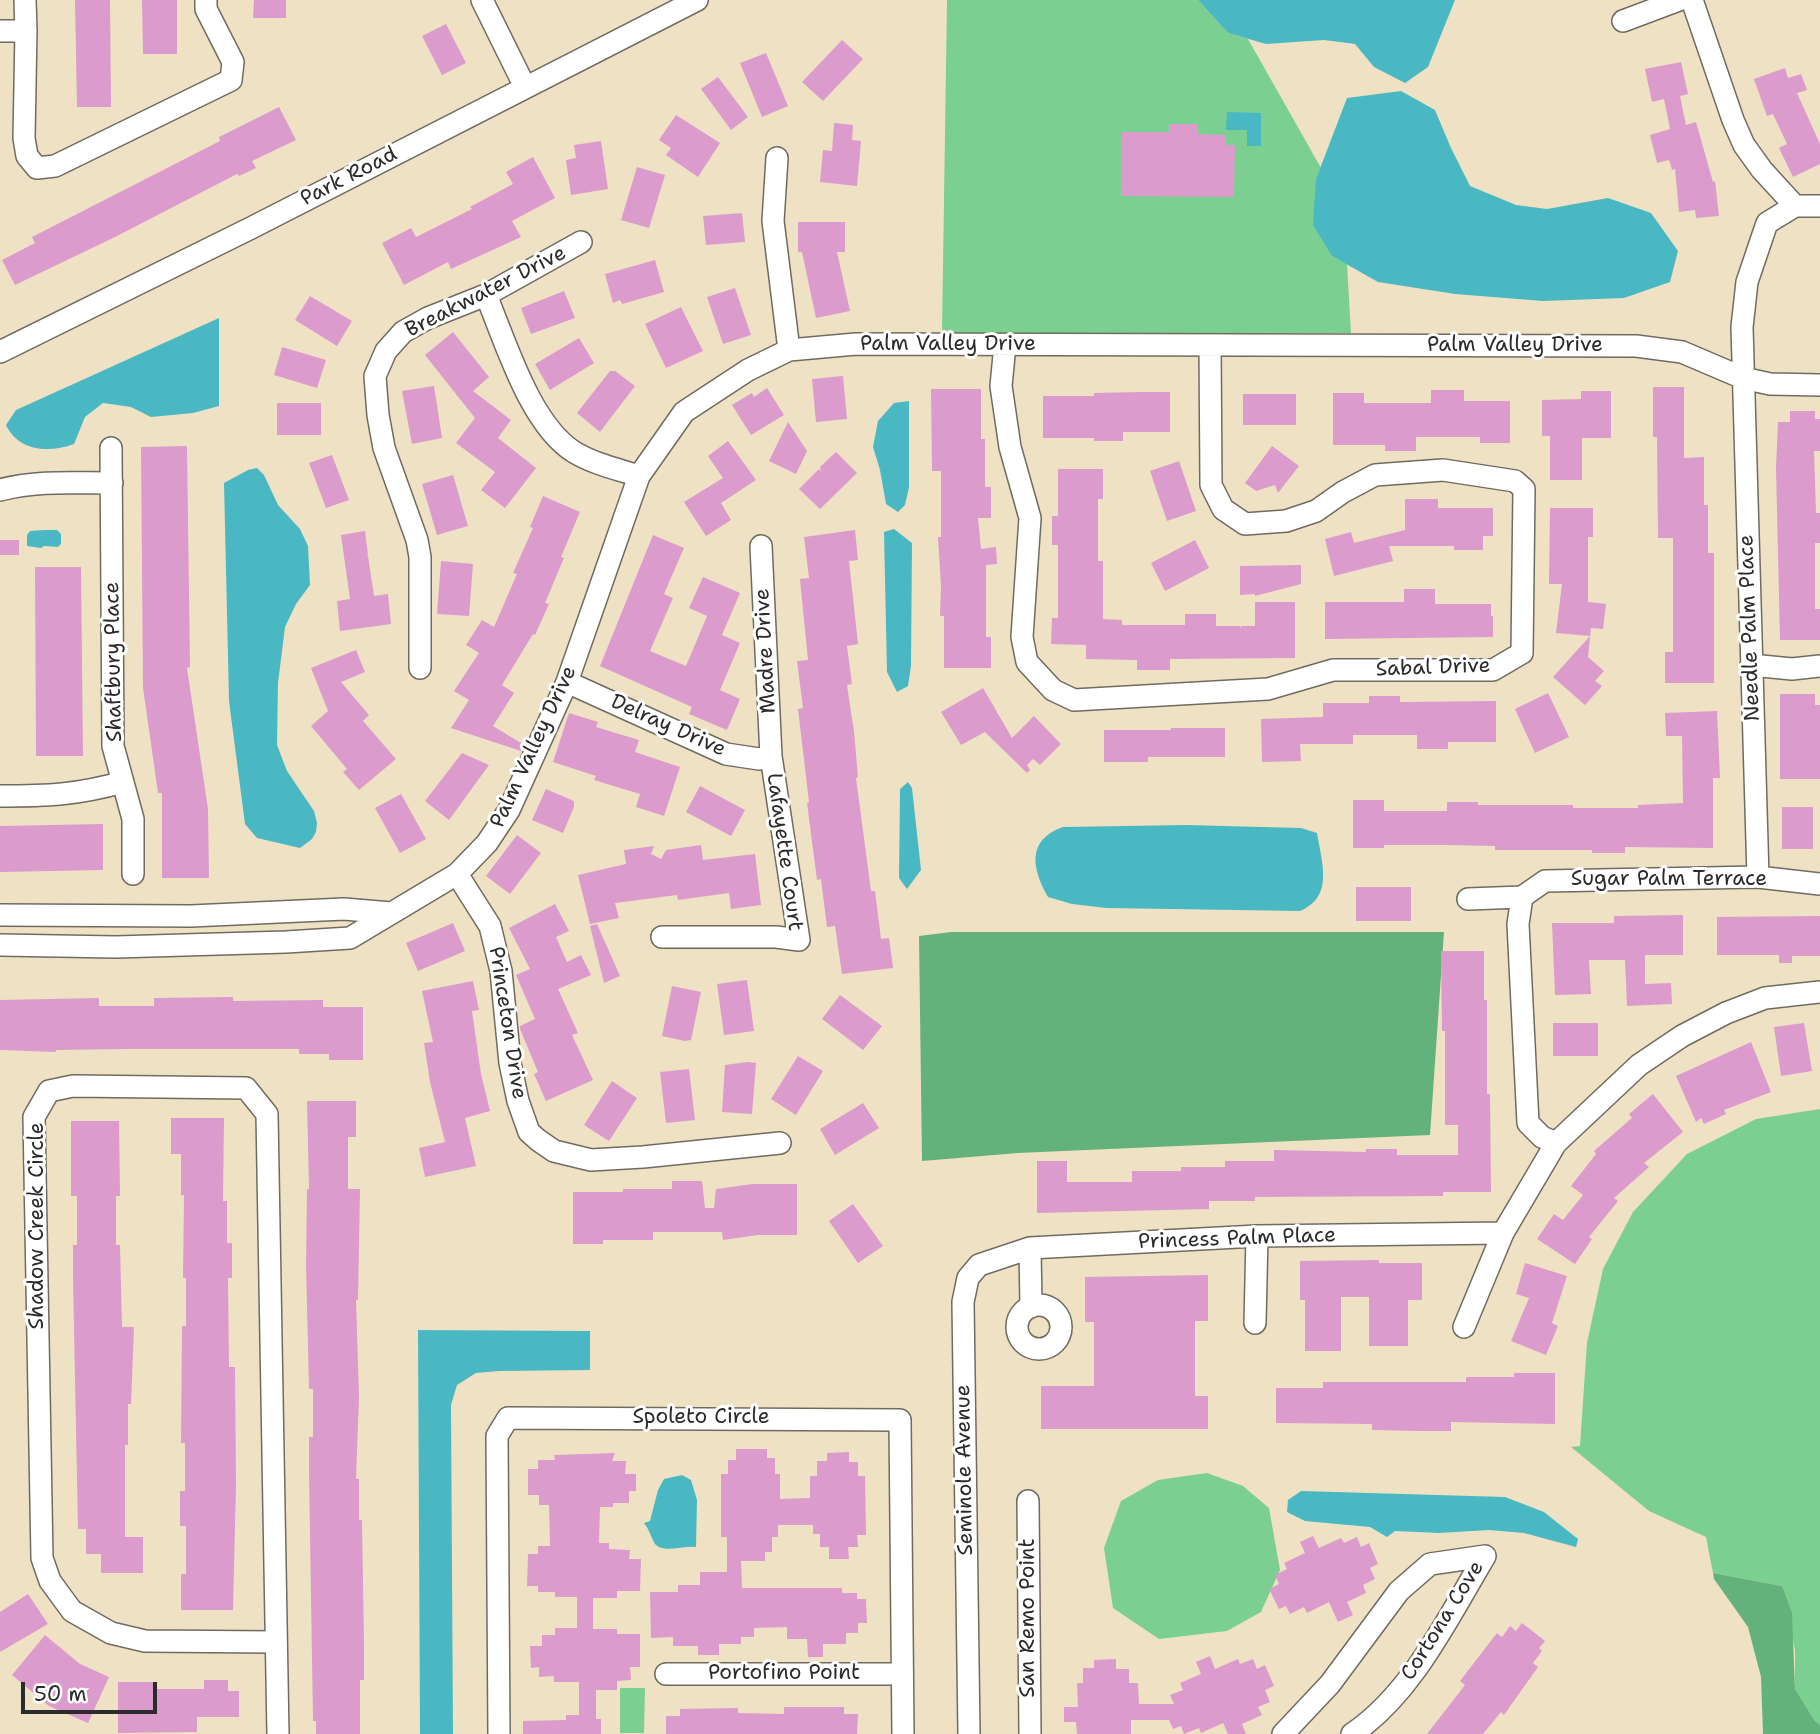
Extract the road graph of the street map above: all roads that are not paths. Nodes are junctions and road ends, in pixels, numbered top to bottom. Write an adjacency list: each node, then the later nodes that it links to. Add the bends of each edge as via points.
1 (25, 0): 9 (street)
2 (206, 0): 9 (street, via 206,9 233,62 231,80 55,166 37,168 27,156)
3 (482, 0): 10 (street)
4 (697, 0): 10 (street, Park Road)
5 (1679, 0): 7 (street)
6 (1692, 0): 12 (street, via 1744,145)
7 (1623, 21)
8 (0, 31): 9 (street)
9 (26, 31)
10 (524, 87): 19 (street, Park Road)
11 (777, 158): 18 (street, via 774,221)
12 (1795, 206): 13 (street); 20 (street, Needle Palm Place, via 1768,223 1752,263 1742,327)
13 (1820, 206)
14 (581, 242): 15 (street, Breakwater Drive)
15 (486, 295): 23 (street, via 545,426 573,451 600,465); 29 (street, Breakwater Drive, via 403,332 386,351 375,376 384,448 420,557)
16 (1004, 345): 17 (street, Palm Valley Drive); 17 (street, Sabal Drive, via 1001,386 1010,447 1030,518 1022,637 1027,662 1052,690 1074,700 1268,689 1333,670 1493,670 1522,653 1524,489 1515,481 1443,470 1375,475 1316,511 1286,522 1245,524 1223,509 1211,485); 18 (street, Palm Valley Drive, via 856,344)
17 (1210, 345): 20 (street, Palm Valley Drive, via 1636,346 1682,352)
18 (789, 350): 23 (street, Palm Valley Drive, via 748,370 684,412)
19 (0, 352)
20 (1743, 378): 21 (street, Palm Valley Drive, via 1770,384); 27 (street, Needle Palm Place)
21 (1820, 385)
22 (111, 448): 24 (street, Shaftbury Place)
23 (639, 476): 30 (street, Palm Valley Drive)
24 (111, 483): 25 (street, via 50,482); 32 (street, Shaftbury Place, via 113,746)
25 (0, 490)
26 (761, 547): 31 (street, Madre Drive)
27 (1751, 665): 28 (street); 36 (street, Needle Palm Place)
28 (1820, 666)
29 (420, 668)
30 (567, 682): 31 (street, Delray Drive, via 726,754 759,759); 35 (street, Palm Valley Drive, via 509,810 487,843)
31 (771, 756): 43 (street, Lafayette Court, via 799,940)
32 (123, 782): 33 (street, via 64,795); 34 (street, Shaftbury Place, via 133,819)
33 (0, 796)
34 (133, 874)
35 (457, 874): 40 (street, Palm Valley Drive); 47 (street, Princeton Drive, via 490,926 501,971 515,1088 529,1132 538,1140 554,1152 590,1160)
36 (1758, 877): 37 (street, Sugar Palm Terrace); 38 (street, Sugar Palm Terrace, via 1545,881)
37 (1820, 884)
38 (1522, 897): 39 (street, Sugar Palm Terrace); 48 (street, via 1518,924 1528,1123)
39 (1468, 899)
40 (391, 913): 42 (street, via 344,909); 45 (street, Palm Valley Drive, via 350,937)
41 (0, 915): 42 (street)
42 (177, 916): 45 (street)
43 (662, 937)
44 (0, 945): 45 (street, Palm Valley Drive)
45 (176, 945)
46 (1820, 992): 48 (street, via 1765,999 1682,1036 1639,1065)
47 (780, 1143)
48 (1556, 1143): 49 (street)
49 (1503, 1233): 50 (street, Princess Palm Place); 54 (street)
50 (1257, 1236): 51 (street, Princess Palm Place); 53 (street)
51 (1030, 1248): 52 (street); 62 (street, Seminole Avenue, via 979,1265 968,1278 963,1302)
52 (1031, 1307)
53 (1255, 1323)
54 (1464, 1327)
55 (1028, 1501): 63 (street, San Remo Point)
56 (275, 1642): 56 (street, Shadow Creek Circle, via 267,1114 246,1088 74,1086 50,1091 34,1117 42,1558 50,1581 72,1611 111,1633 145,1641); 59 (street, Shadow Creek Circle)
57 (666, 1674): 58 (street, Portofino Point)
58 (902, 1674): 60 (street, Spoleto Circle, via 900,1420 508,1418 497,1436); 61 (street, Spoleto Circle)
59 (278, 1734)
60 (499, 1734)
61 (903, 1734)
62 (969, 1734)
63 (1030, 1734)
64 (1283, 1734): 65 (street, Cortona Cove, via 1331,1684 1399,1591 1430,1564 1485,1556 1413,1674)
65 (1352, 1734)

